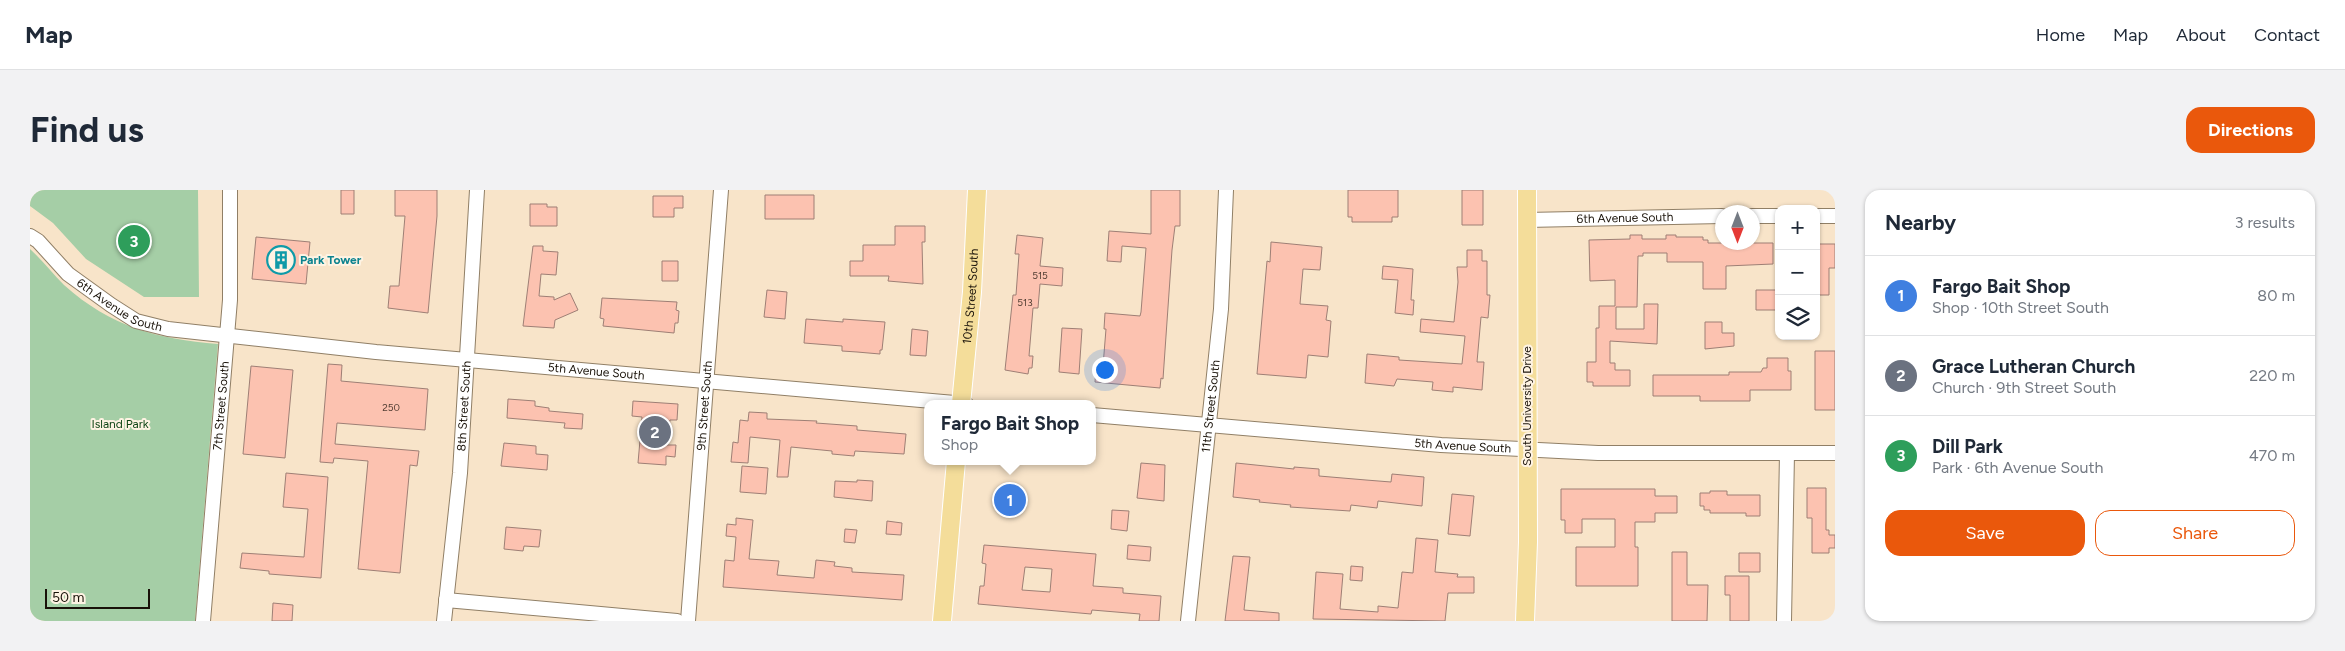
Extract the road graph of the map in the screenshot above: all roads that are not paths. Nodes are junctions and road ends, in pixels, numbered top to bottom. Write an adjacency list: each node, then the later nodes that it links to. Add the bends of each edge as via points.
1 (230, 190): 14 (street, 7th Street South)
2 (477, 190): 15 (street, 8th Street South)
3 (721, 190): 16 (street, 9th Street South)
4 (977, 190): 17 (main road, 10th Street South, via 972,292)
5 (1226, 190): 20 (street, 11th Street South, via 1221,309)
6 (1527, 190): 12 (main road, South University Drive)
7 (1715, 216): 12 (street, 6th Avenue South)
8 (1760, 216): 9 (street)
9 (1775, 216)
10 (1820, 216): 11 (street)
11 (1835, 216)
12 (1526, 220): 21 (main road, South University Drive)
13 (30, 236): 14 (street, 6th Avenue South, via 68,274 136,321 168,330)
14 (227, 335): 15 (street, 5th Avenue South); 26 (street, 7th Street South)
15 (466, 360): 16 (street, 5th Avenue South); 25 (street, 8th Street South, via 460,473)
16 (707, 381): 18 (street, 5th Avenue South); 29 (street, 9th Street South)
17 (961, 400)
18 (924, 401)
19 (1096, 414): 20 (street, 5th Avenue South)
20 (1210, 425): 21 (street, 5th Avenue South); 31 (street, 11th Street South)
21 (1527, 449): 22 (street, 5th Avenue South, via 1598,453); 32 (main road, South University Drive)
22 (1786, 453): 23 (street, 5th Avenue South); 33 (street)
23 (1835, 453)
24 (956, 465): 30 (main road)
25 (446, 600): 27 (street, 8th Street South); 28 (street)
26 (203, 621)
27 (444, 621)
28 (677, 621)
29 (688, 621)
30 (942, 621)
31 (1188, 621)
32 (1525, 621)
33 (1784, 621)

